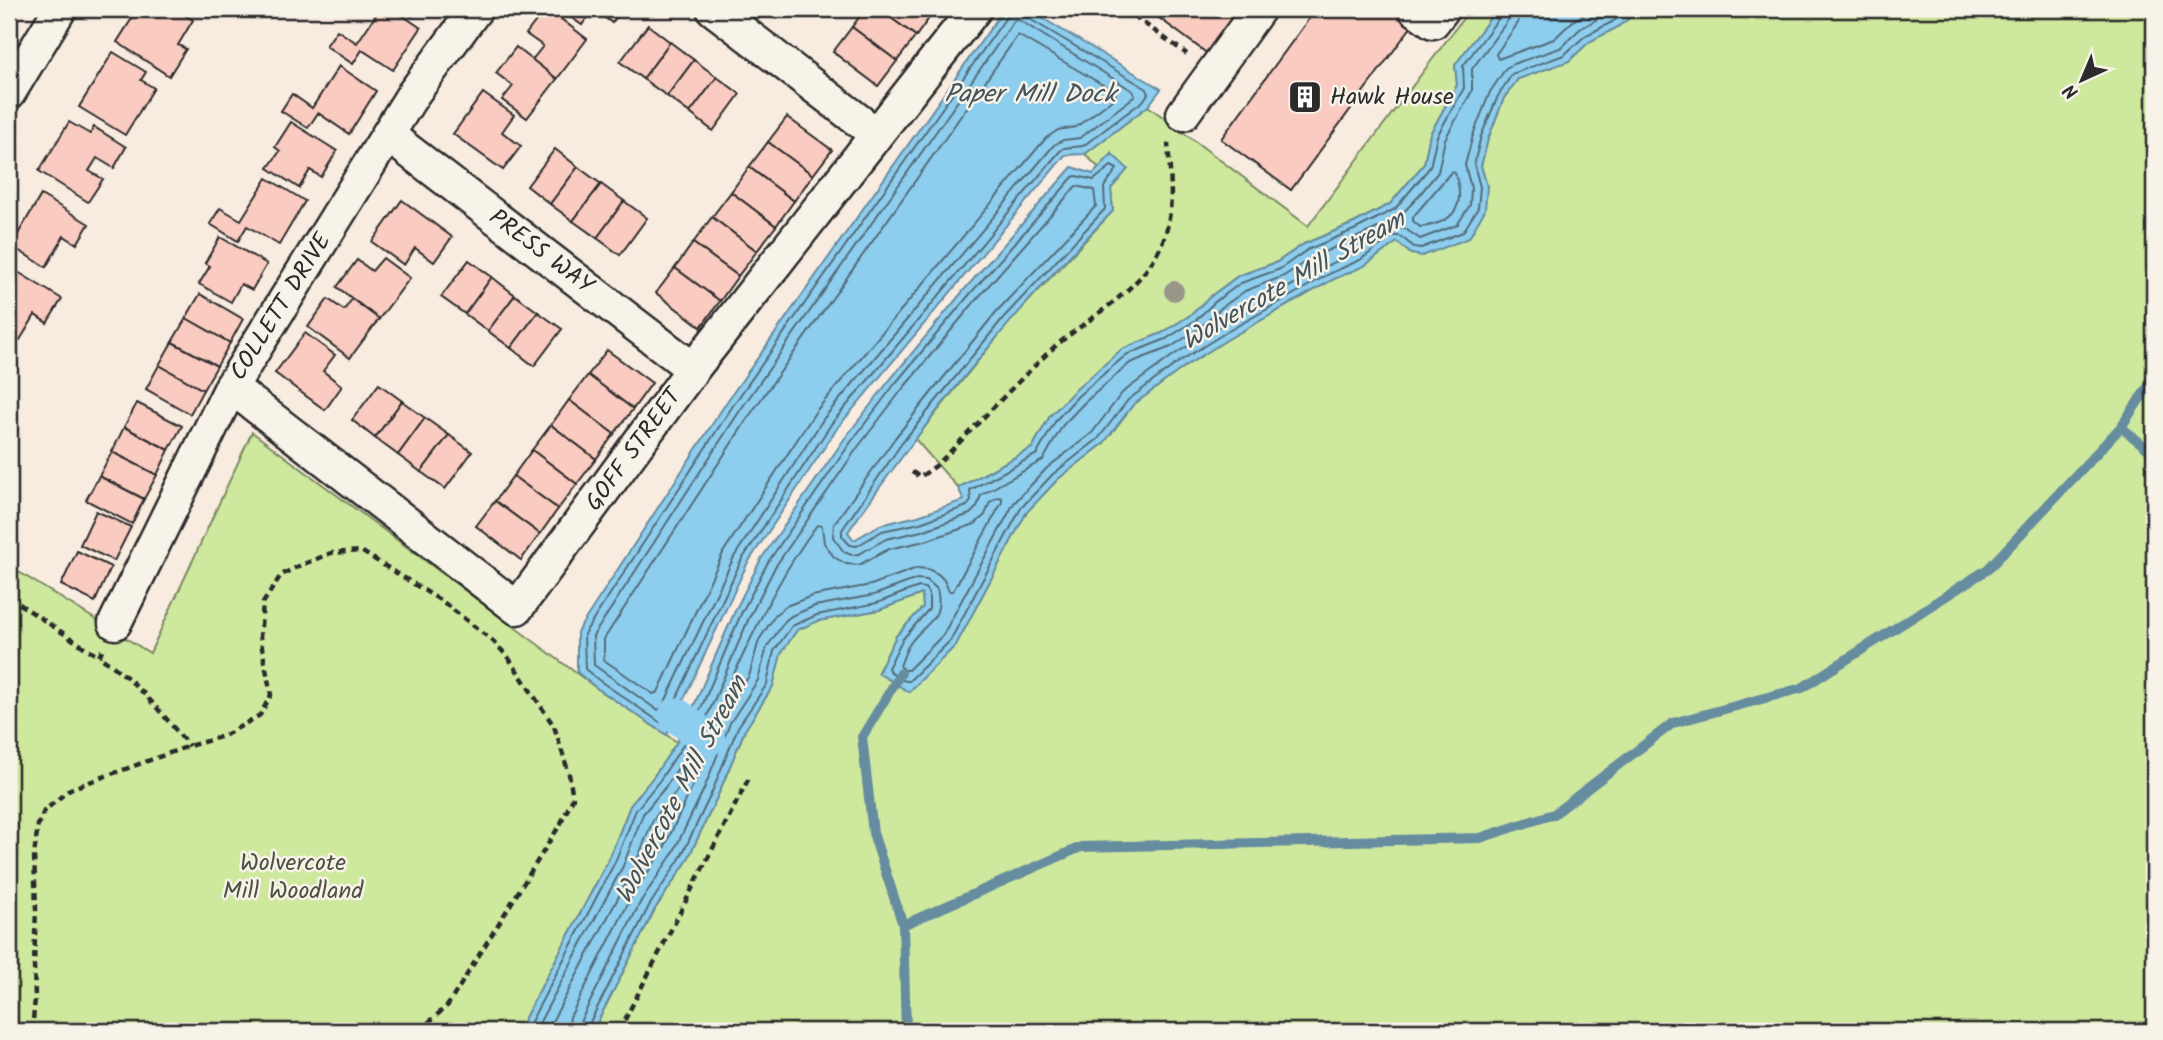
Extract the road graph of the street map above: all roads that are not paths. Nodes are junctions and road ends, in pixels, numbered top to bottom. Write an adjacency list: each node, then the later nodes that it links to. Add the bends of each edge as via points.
1 (60, 9): 8 (street)
2 (476, 9): 11 (street, COLLETT DRIVE)
3 (713, 9): 10 (street)
4 (975, 9): 10 (street, GOFF STREET)
5 (1259, 9): 9 (street)
6 (1415, 9): 7 (street, via 1433,22)
7 (1443, 9)
8 (9, 93)
9 (1183, 114)
10 (876, 134): 12 (street, GOFF STREET)
11 (388, 135): 12 (street, PRESS WAY); 13 (street, COLLETT DRIVE)
12 (693, 369): 13 (street, GOFF STREET, via 517,608)
13 (231, 387): 14 (street, COLLETT DRIVE)
14 (115, 624)

